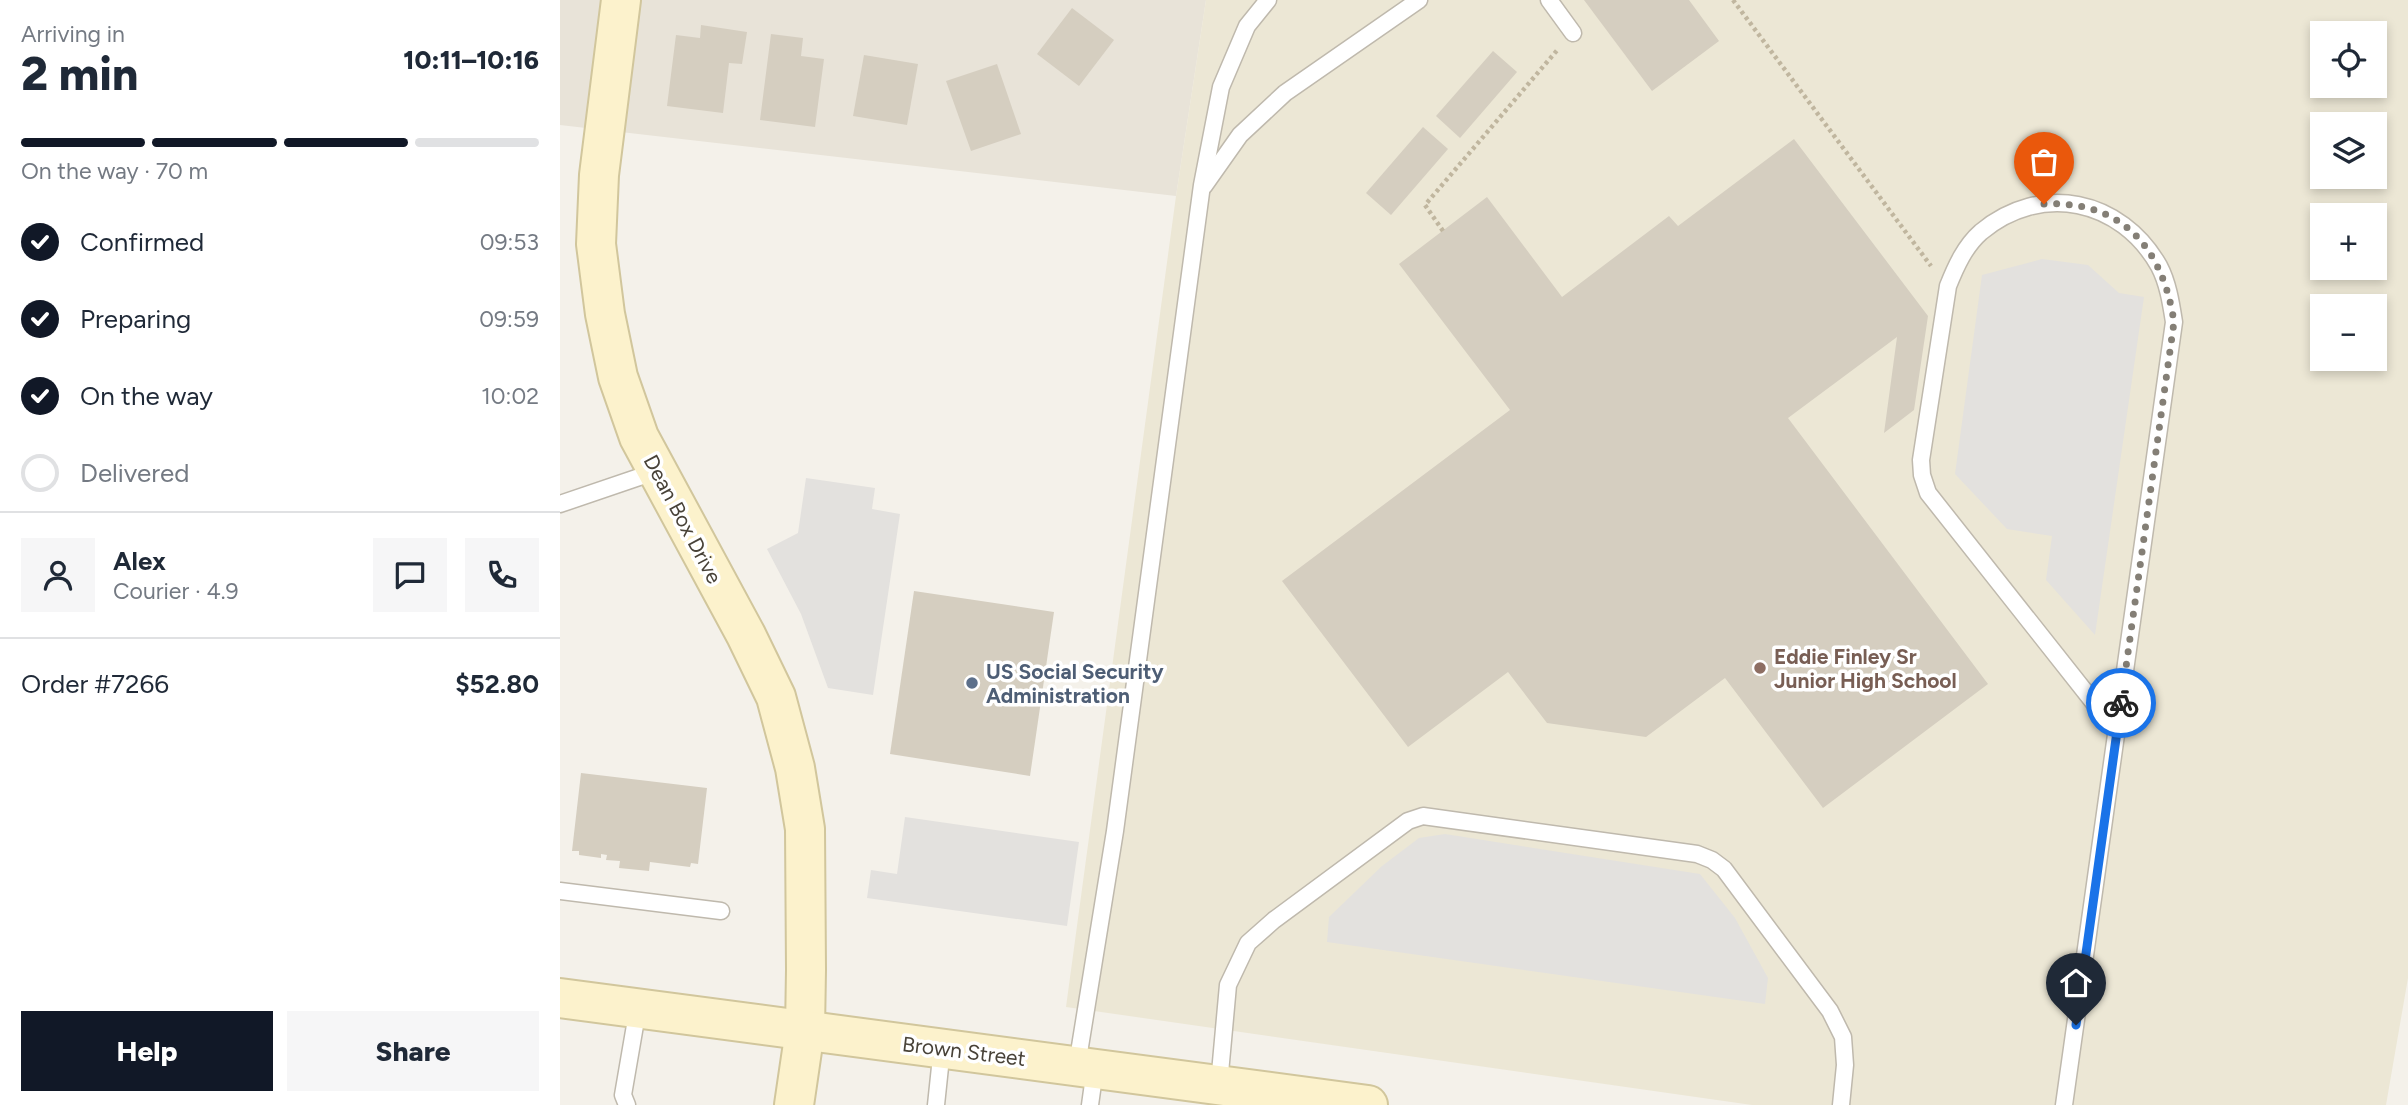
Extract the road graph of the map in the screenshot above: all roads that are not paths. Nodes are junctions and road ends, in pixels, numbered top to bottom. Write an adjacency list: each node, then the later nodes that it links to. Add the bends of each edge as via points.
1 (621, 0): 7 (street, Dean Box Drive, via 599,175 596,244 618,377 639,437)
2 (1268, 0): 6 (lane, via 1247,26 1221,87)
3 (1419, 0): 6 (lane, via 1285,93 1240,135)
4 (1549, 0): 5 (lane)
5 (1573, 33)
6 (1201, 191): 16 (lane)
7 (657, 471): 8 (lane); 14 (street, Dean Box Drive, via 776,697 795,768 805,830)
8 (560, 504)
9 (2117, 732): 9 (lane, via 2174,322 2163,276 2142,242 2122,223 2084,205 2044,204 2021,209 1980,232 1966,248 1948,286 1922,475 1928,493); 24 (lane)
10 (560, 891): 11 (lane)
11 (721, 911)
12 (560, 998): 13 (street, Brown Street)
13 (638, 1008): 14 (street, Brown Street); 18 (lane, via 623,1095)
14 (806, 1030): 15 (street, Brown Street); 19 (street, Dean Box Drive)
15 (942, 1048): 16 (street, Brown Street); 20 (lane)
16 (1086, 1067): 17 (street, Brown Street); 21 (lane)
17 (1219, 1084): 22 (street, Brown Street); 23 (lane, via 1228,985 1248,943 1408,821 1423,816 1697,854 1712,860 1724,869 1830,1011 1843,1037)
18 (627, 1105)
19 (794, 1105)
20 (936, 1105)
21 (1090, 1105)
22 (1368, 1105)
23 (1841, 1105)
24 (2064, 1105)

